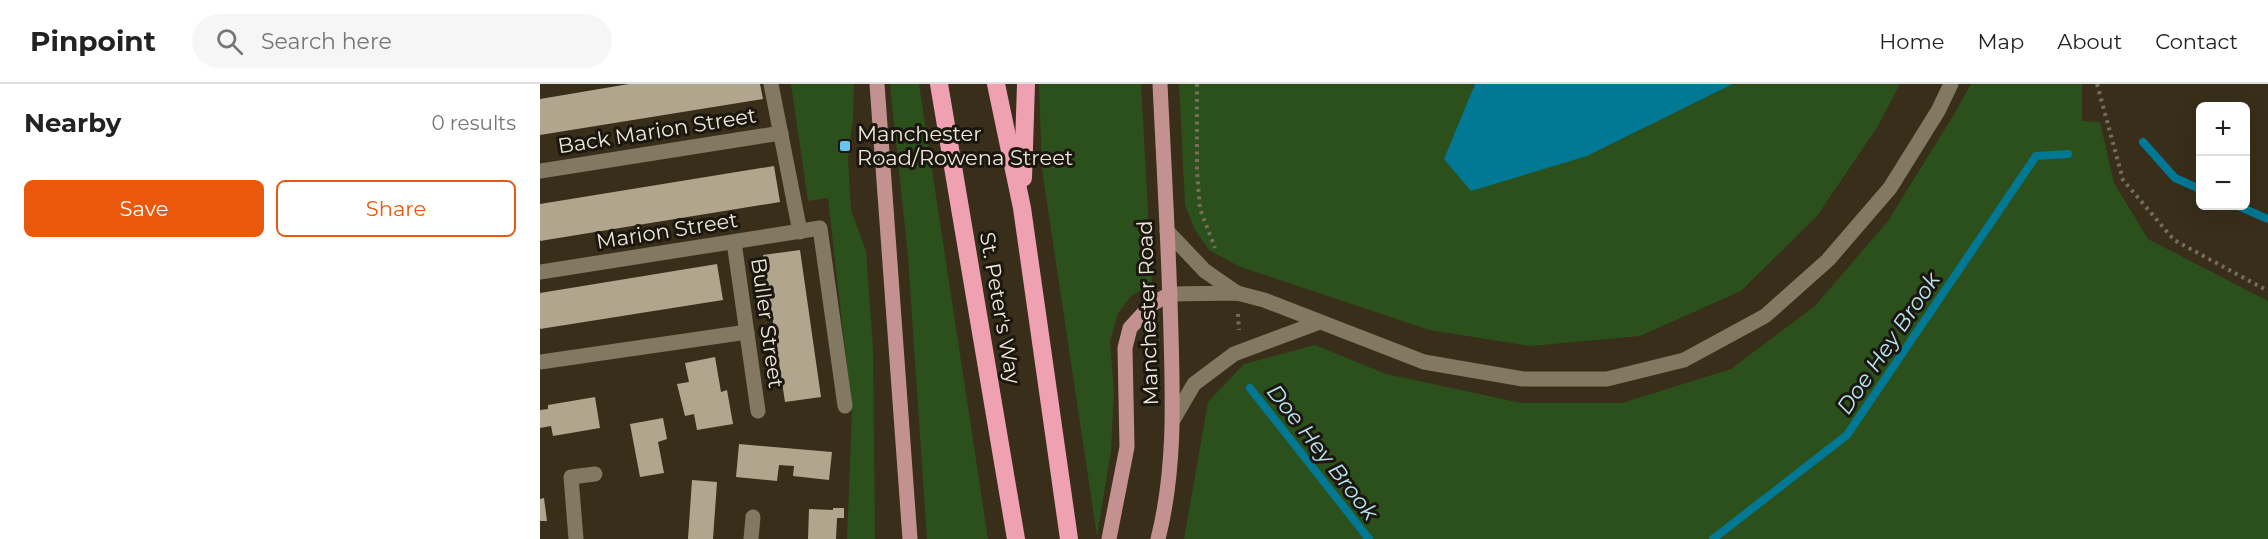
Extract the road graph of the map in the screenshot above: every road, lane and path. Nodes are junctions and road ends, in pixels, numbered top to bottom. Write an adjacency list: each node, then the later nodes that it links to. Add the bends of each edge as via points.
1 (771, 84): 10 (street)
2 (877, 84): 31 (main road)
3 (939, 84): 32 (highway, St. Peter's Way)
4 (996, 84): 12 (highway, St. Peter's Way)
5 (1026, 84): 12 (highway)
6 (1160, 84): 13 (main road, Manchester Road)
7 (1197, 84): 16 (path, via 1200,209)
8 (1952, 84): 21 (street, via 1890,188 1828,260 1765,315 1684,360 1607,379 1523,379 1424,362)
9 (2097, 84): 18 (path, via 2123,180 2174,240)
10 (781, 133): 11 (street, Back Marion Street); 14 (street)
11 (540, 171)
12 (1022, 208): 33 (highway, St. Peter's Way)
13 (1167, 231): 19 (street, via 1205,271); 20 (main road, Manchester Road)
14 (800, 232): 15 (street, Marion Street); 24 (street, via 820,228)
15 (734, 242): 17 (street, Marion Street); 22 (street, Buller Street)
16 (1213, 244)
17 (540, 272)
18 (2268, 291)
19 (1237, 293): 20 (street); 21 (street)
20 (1170, 294): 26 (main road, Manchester Road); 34 (main road, via 1152,304 1130,328 1125,348 1127,447)
21 (1320, 322): 26 (street, via 1234,354 1194,384)
22 (747, 332): 23 (street); 25 (street, Buller Street)
23 (540, 362)
24 (845, 406)
25 (758, 411)
26 (1173, 420): 35 (main road, Manchester Road, via 1165,509)
27 (595, 474): 29 (street, via 571,477)
28 (753, 517): 30 (street)
29 (576, 539)
30 (751, 539)
31 (910, 539)
32 (1016, 539)
33 (1069, 539)
34 (1109, 539)
35 (1158, 539)

